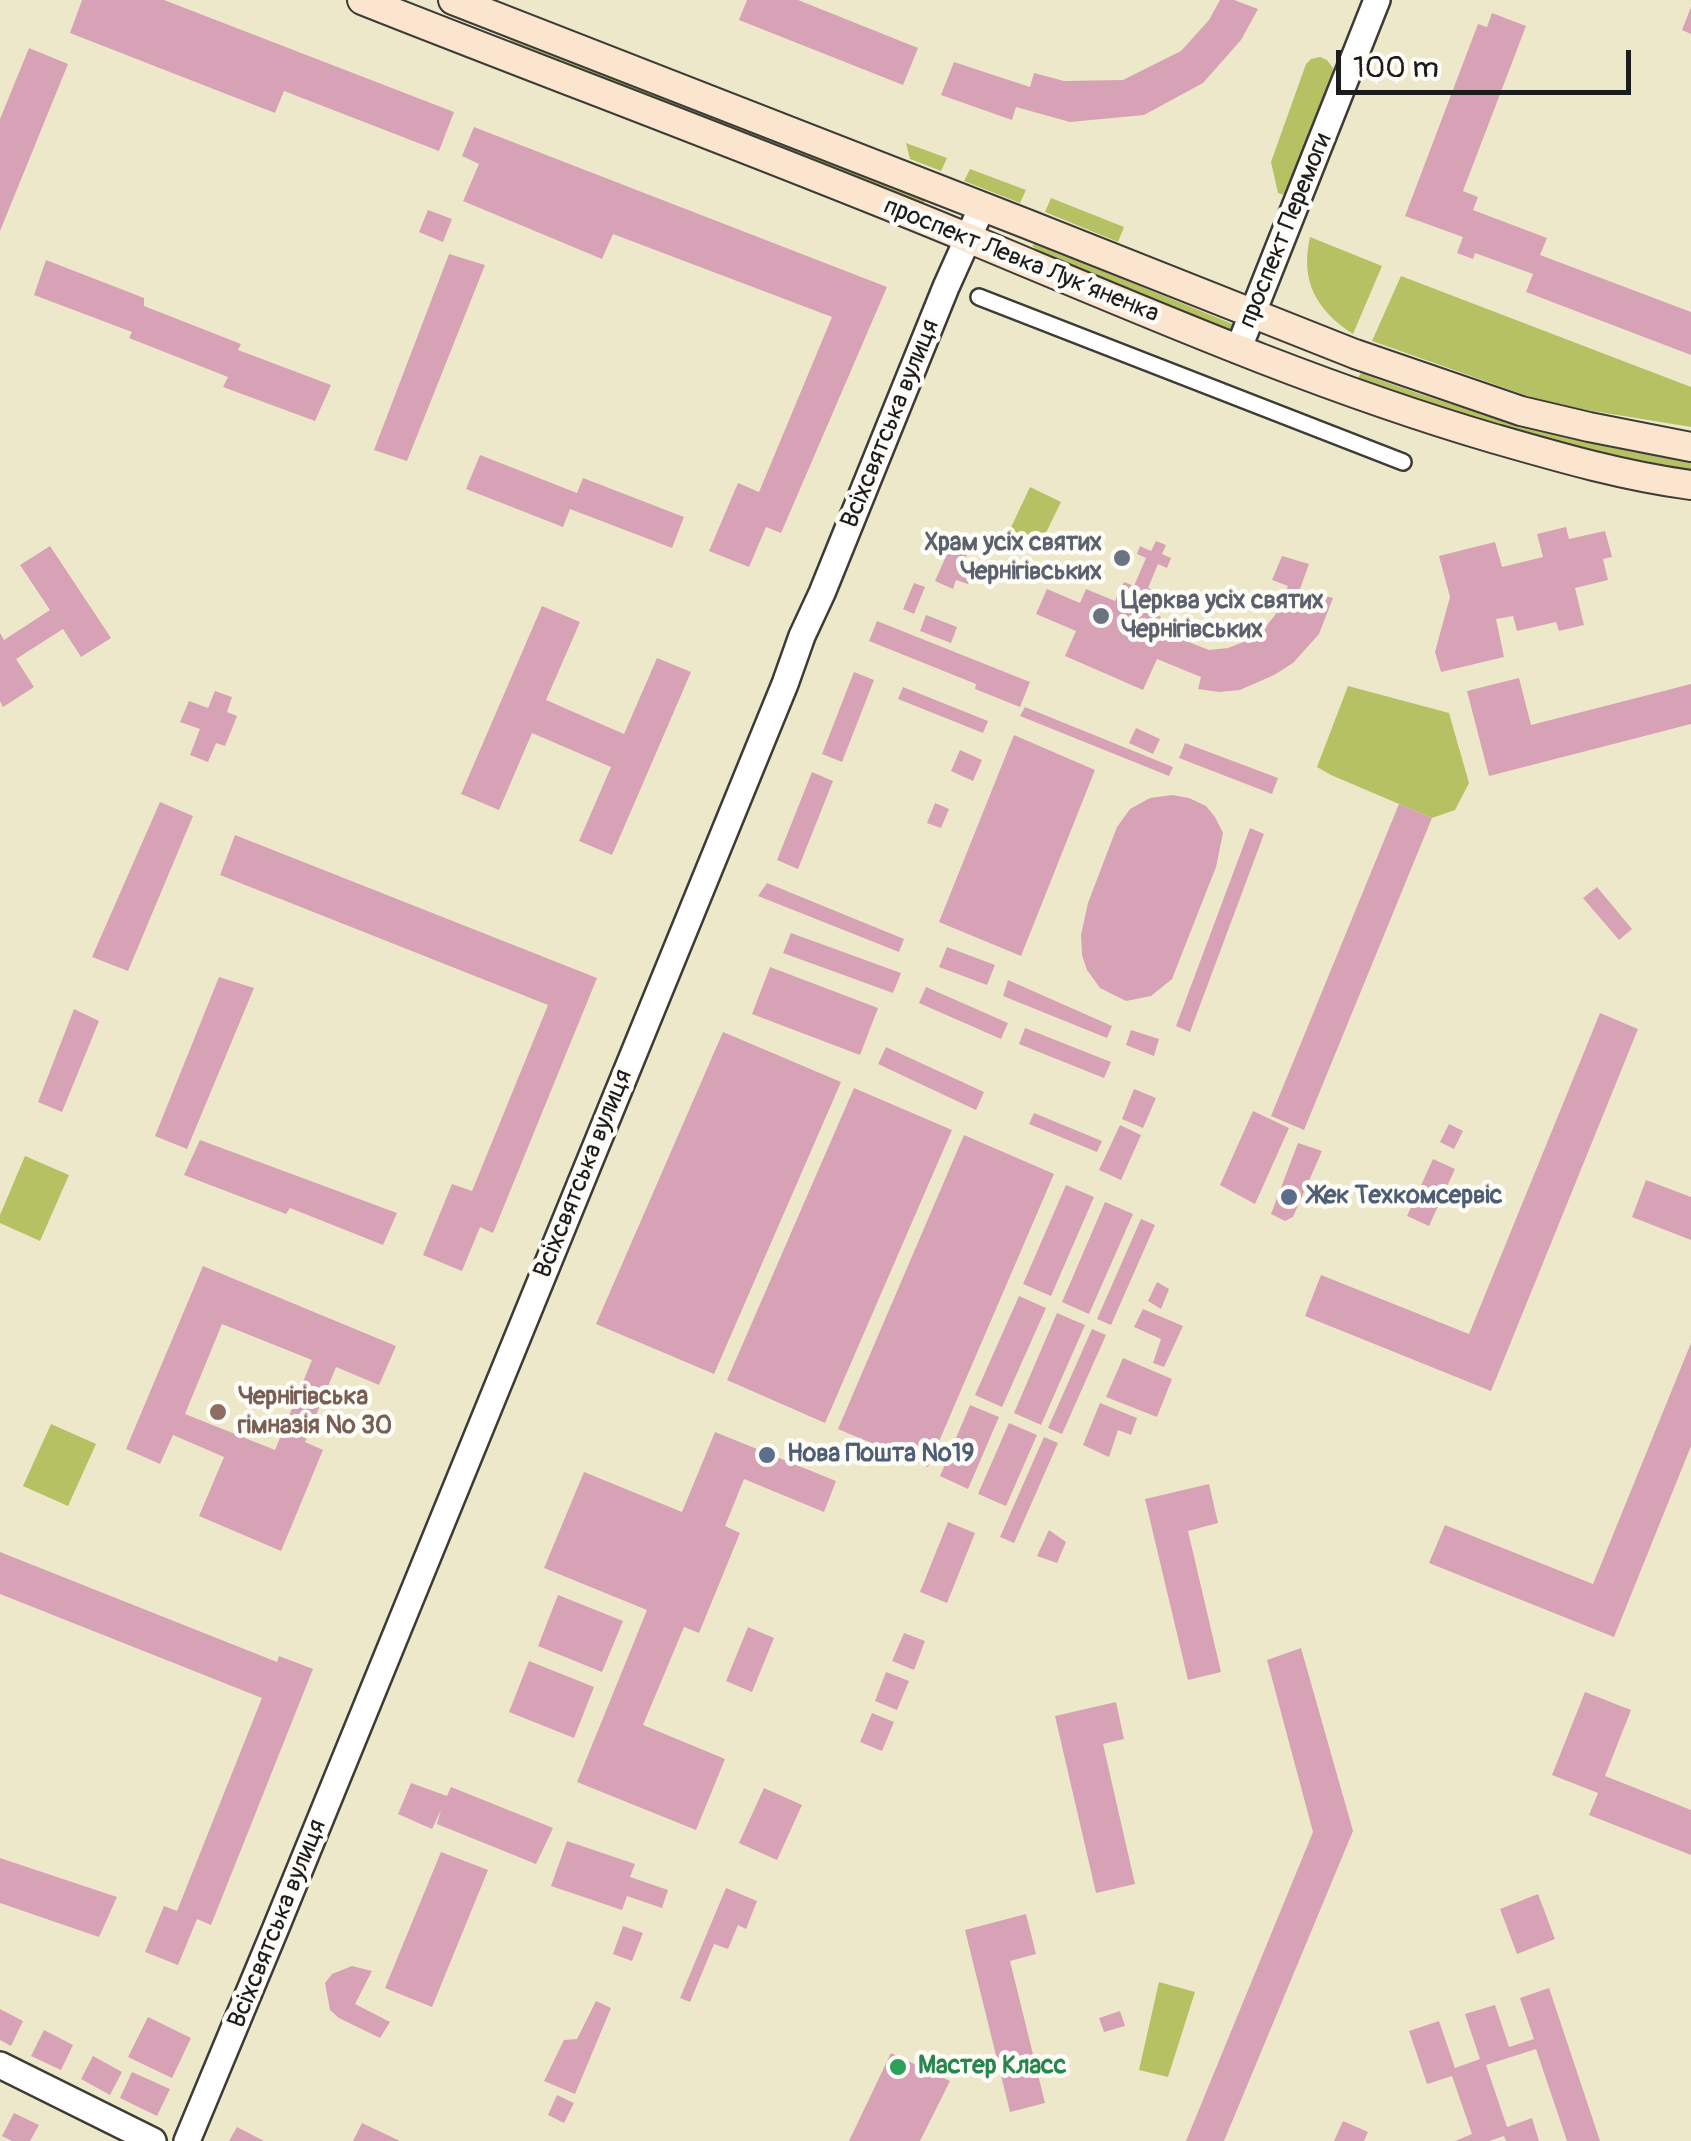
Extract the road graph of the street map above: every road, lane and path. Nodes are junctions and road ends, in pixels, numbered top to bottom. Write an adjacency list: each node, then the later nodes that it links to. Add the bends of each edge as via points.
1 (362, 0): 5 (main road, проспект Левка Лукʼяненка)
2 (452, 0): 4 (main road, проспект Левка Лукʼяненка)
3 (1377, 0): 7 (street, проспект Перемоги)
4 (982, 207): 5 (street, Всіхсвятська вулиця); 7 (main road, проспект Левка Лукʼяненка)
5 (968, 238): 8 (main road, проспект Левка Лукʼяненка); 14 (street, Всіхсвятська вулиця)
6 (979, 297): 10 (street, via 1227,403)
7 (1252, 315): 8 (street, проспект Перемоги); 9 (main road, проспект Левка Лукʼяненка, via 1521,410)
8 (1238, 350): 11 (main road, проспект Левка Лукʼяненка, via 1434,421)
9 (1691, 447)
10 (1403, 462)
11 (1691, 485)
12 (0, 2065): 13 (street)
13 (154, 2141)
14 (186, 2141)

